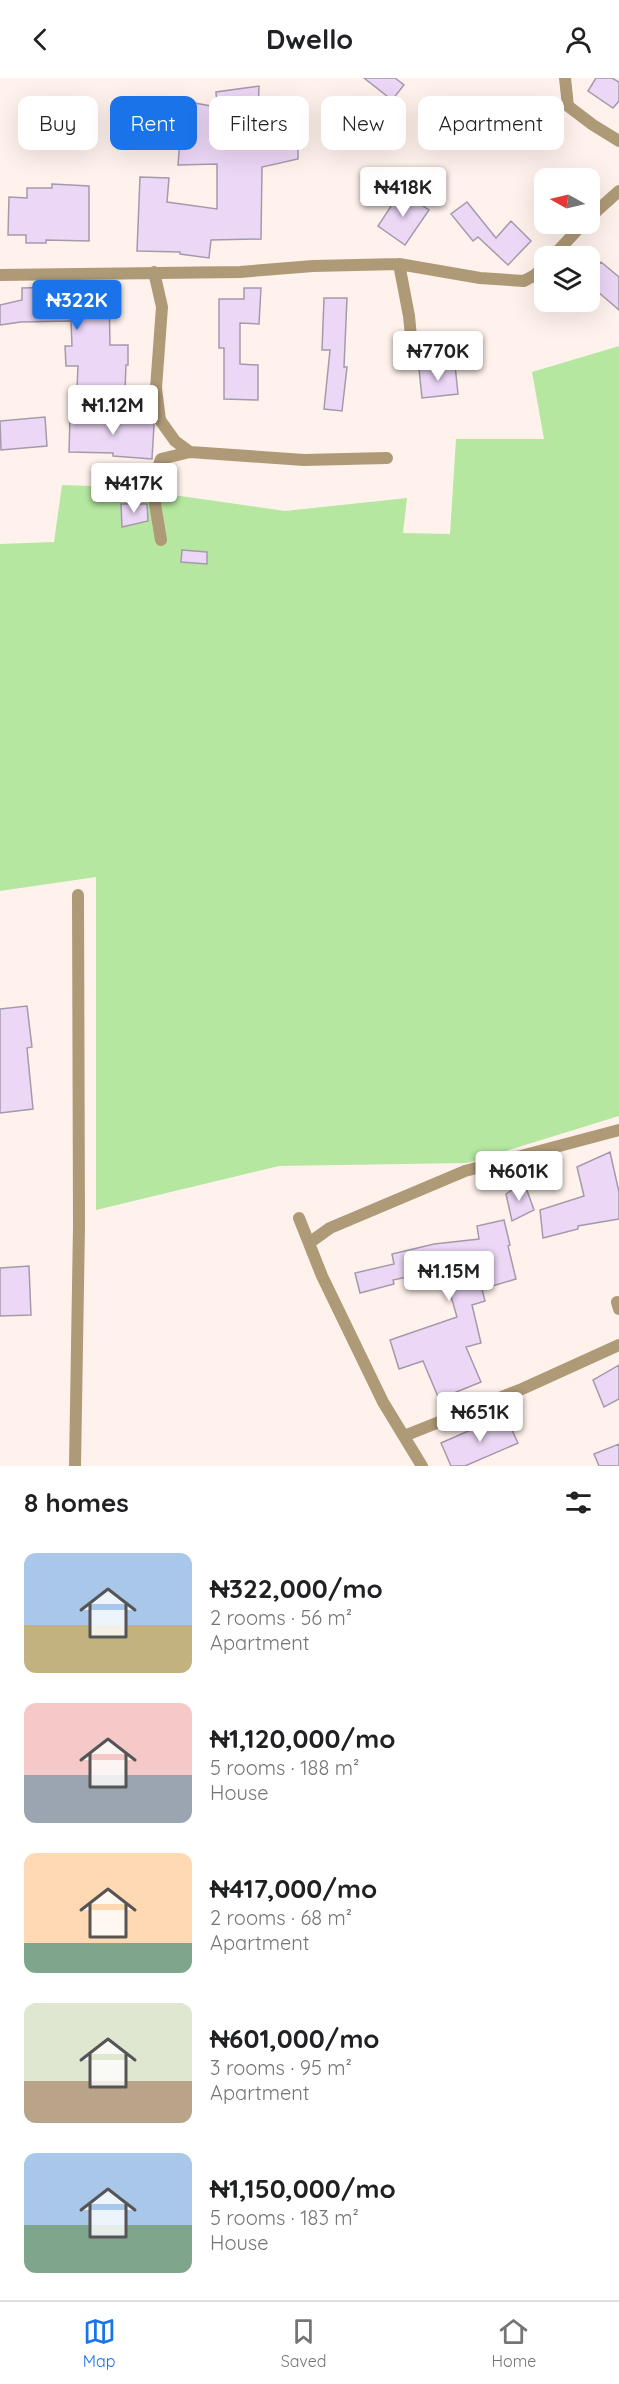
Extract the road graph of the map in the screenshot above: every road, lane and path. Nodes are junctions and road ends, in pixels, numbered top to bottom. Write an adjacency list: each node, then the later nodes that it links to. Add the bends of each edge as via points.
1 (566, 78): 2 (street, via 568,106)
2 (619, 141)
3 (619, 191): 4 (street)
4 (600, 208)
5 (574, 234): 6 (street)
6 (562, 246)
7 (399, 264): 8 (street); 10 (street, via 480,278 524,281); 11 (street)
8 (154, 272): 9 (street); 12 (street, via 162,307 156,388 160,420 175,441)
9 (0, 275)
10 (534, 276)
11 (413, 357)
12 (190, 452): 13 (street, via 304,460); 14 (street, via 161,459 152,486)
13 (387, 458)
14 (161, 540)
15 (78, 895): 21 (street)
16 (619, 1130): 18 (street, via 465,1172 330,1228)
17 (299, 1218): 18 (street)
18 (309, 1244): 20 (street, via 383,1402)
19 (619, 1346): 20 (street)
20 (404, 1436): 22 (street)
21 (75, 1466)
22 (422, 1466)

